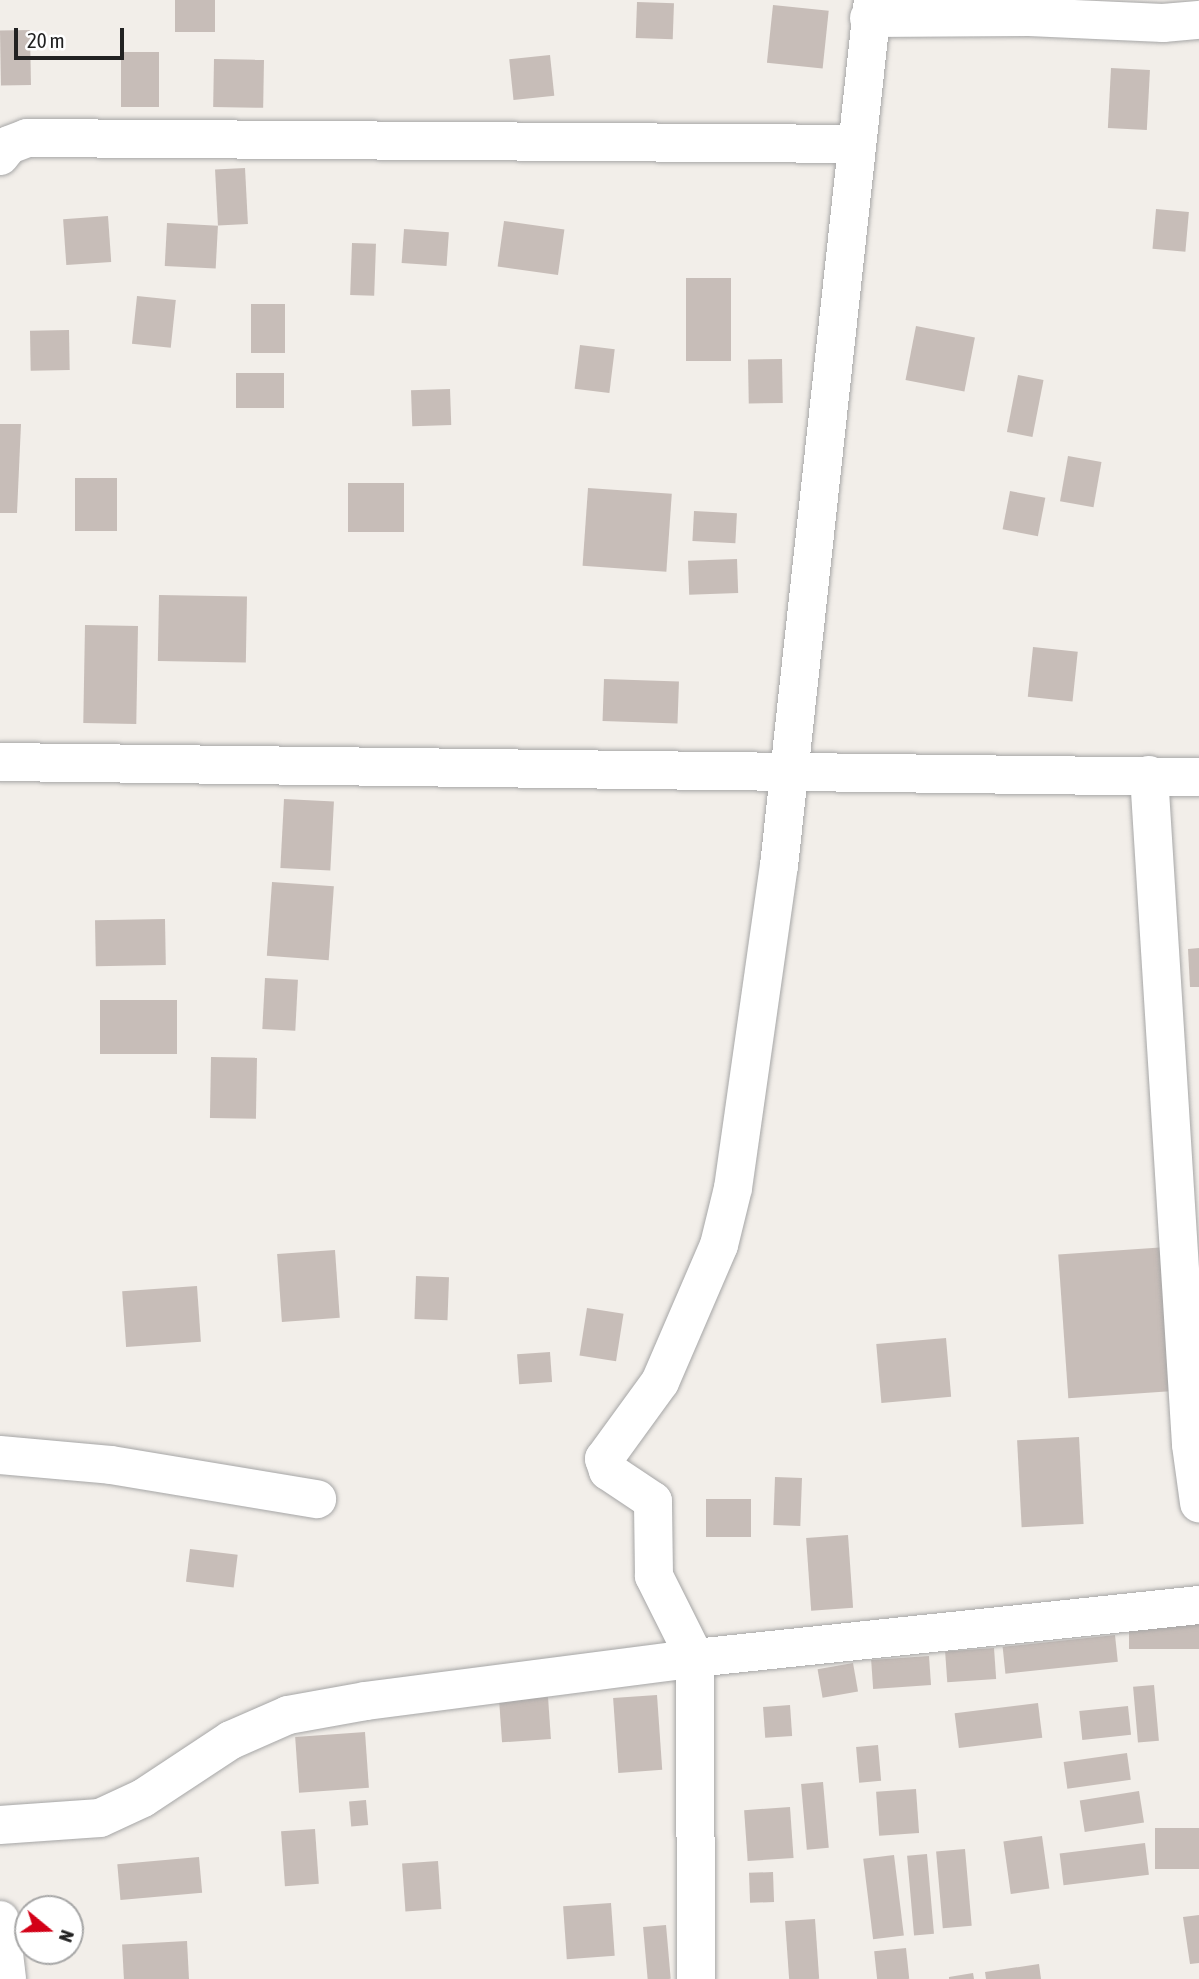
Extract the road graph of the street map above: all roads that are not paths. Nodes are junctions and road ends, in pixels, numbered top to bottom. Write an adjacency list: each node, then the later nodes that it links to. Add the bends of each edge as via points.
1 (871, 9): 2 (street, via 1163,23); 3 (street)
2 (1199, 20)
3 (856, 144): 4 (street, via 27,138 9,145); 6 (street)
4 (0, 156)
5 (0, 762): 6 (street)
6 (789, 771): 7 (street); 14 (street, via 742,1123 719,1245 660,1382 604,1460 608,1471 653,1501 654,1576)
7 (1149, 775): 8 (street); 9 (street)
8 (1199, 776)
9 (1189, 1223): 12 (street, via 1191,1445)
10 (0, 1455): 11 (street, via 111,1465)
11 (317, 1499)
12 (1199, 1503)
13 (1199, 1605): 14 (street)
14 (695, 1658): 15 (street, via 288,1715 220,1747 125,1808 100,1818); 18 (street)
15 (0, 1825)
16 (0, 1920): 17 (street)
17 (7, 1979)
18 (696, 1979)

